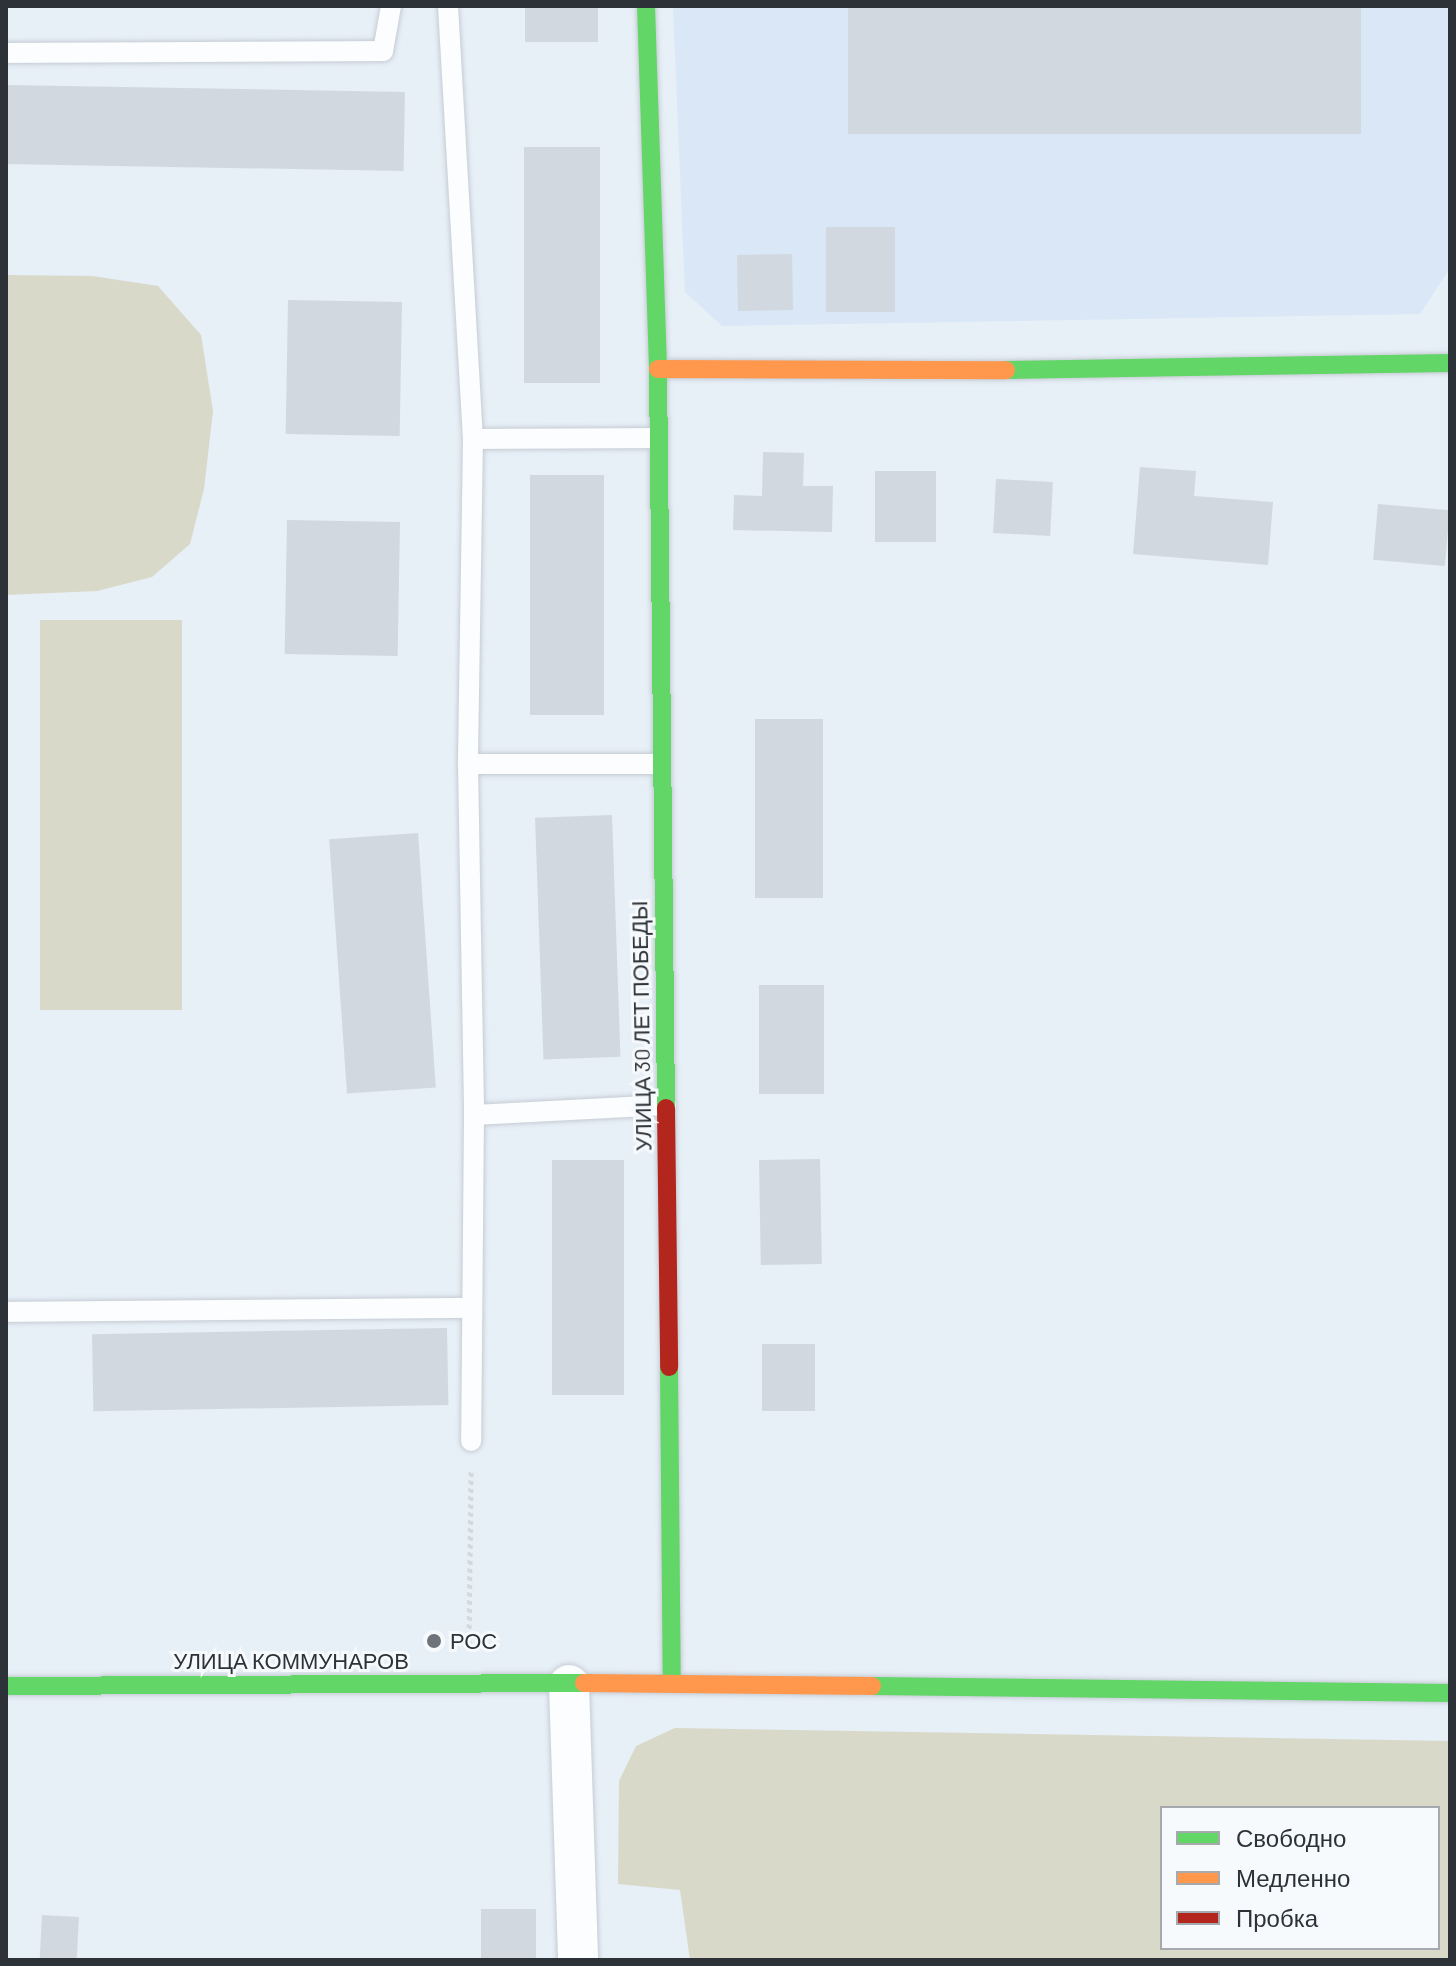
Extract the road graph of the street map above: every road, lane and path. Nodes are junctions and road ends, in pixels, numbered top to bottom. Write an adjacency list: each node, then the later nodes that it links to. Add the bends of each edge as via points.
1 (391, 6): 4 (lane, via 383,51)
2 (448, 6): 8 (lane)
3 (646, 6): 6 (street, УЛИЦА 30 ЛЕТ ПОБЕДЫ)
4 (6, 53)
5 (1450, 363): 6 (street, via 939,371)
6 (658, 369): 7 (street, УЛИЦА 30 ЛЕТ ПОБЕДЫ)
7 (656, 438): 8 (lane); 10 (street, УЛИЦА 30 ЛЕТ ПОБЕДЫ)
8 (473, 439): 9 (lane)
9 (468, 764): 10 (lane); 12 (lane)
10 (660, 764): 11 (street, УЛИЦА 30 ЛЕТ ПОБЕДЫ)
11 (666, 1105): 12 (lane); 16 (street, УЛИЦА 30 ЛЕТ ПОБЕДЫ)
12 (474, 1115): 13 (lane)
13 (470, 1308): 14 (lane); 15 (lane)
14 (6, 1312)
15 (471, 1441): 17 (path)
16 (672, 1683): 18 (street, УЛИЦА КОММУНАРОВ); 20 (street, УЛИЦА КОММУНАРОВ)
17 (468, 1685): 18 (street, УЛИЦА КОММУНАРОВ); 19 (street, УЛИЦА КОММУНАРОВ)
18 (569, 1685): 21 (street)
19 (6, 1686)
20 (1450, 1693)
21 (578, 1960)

